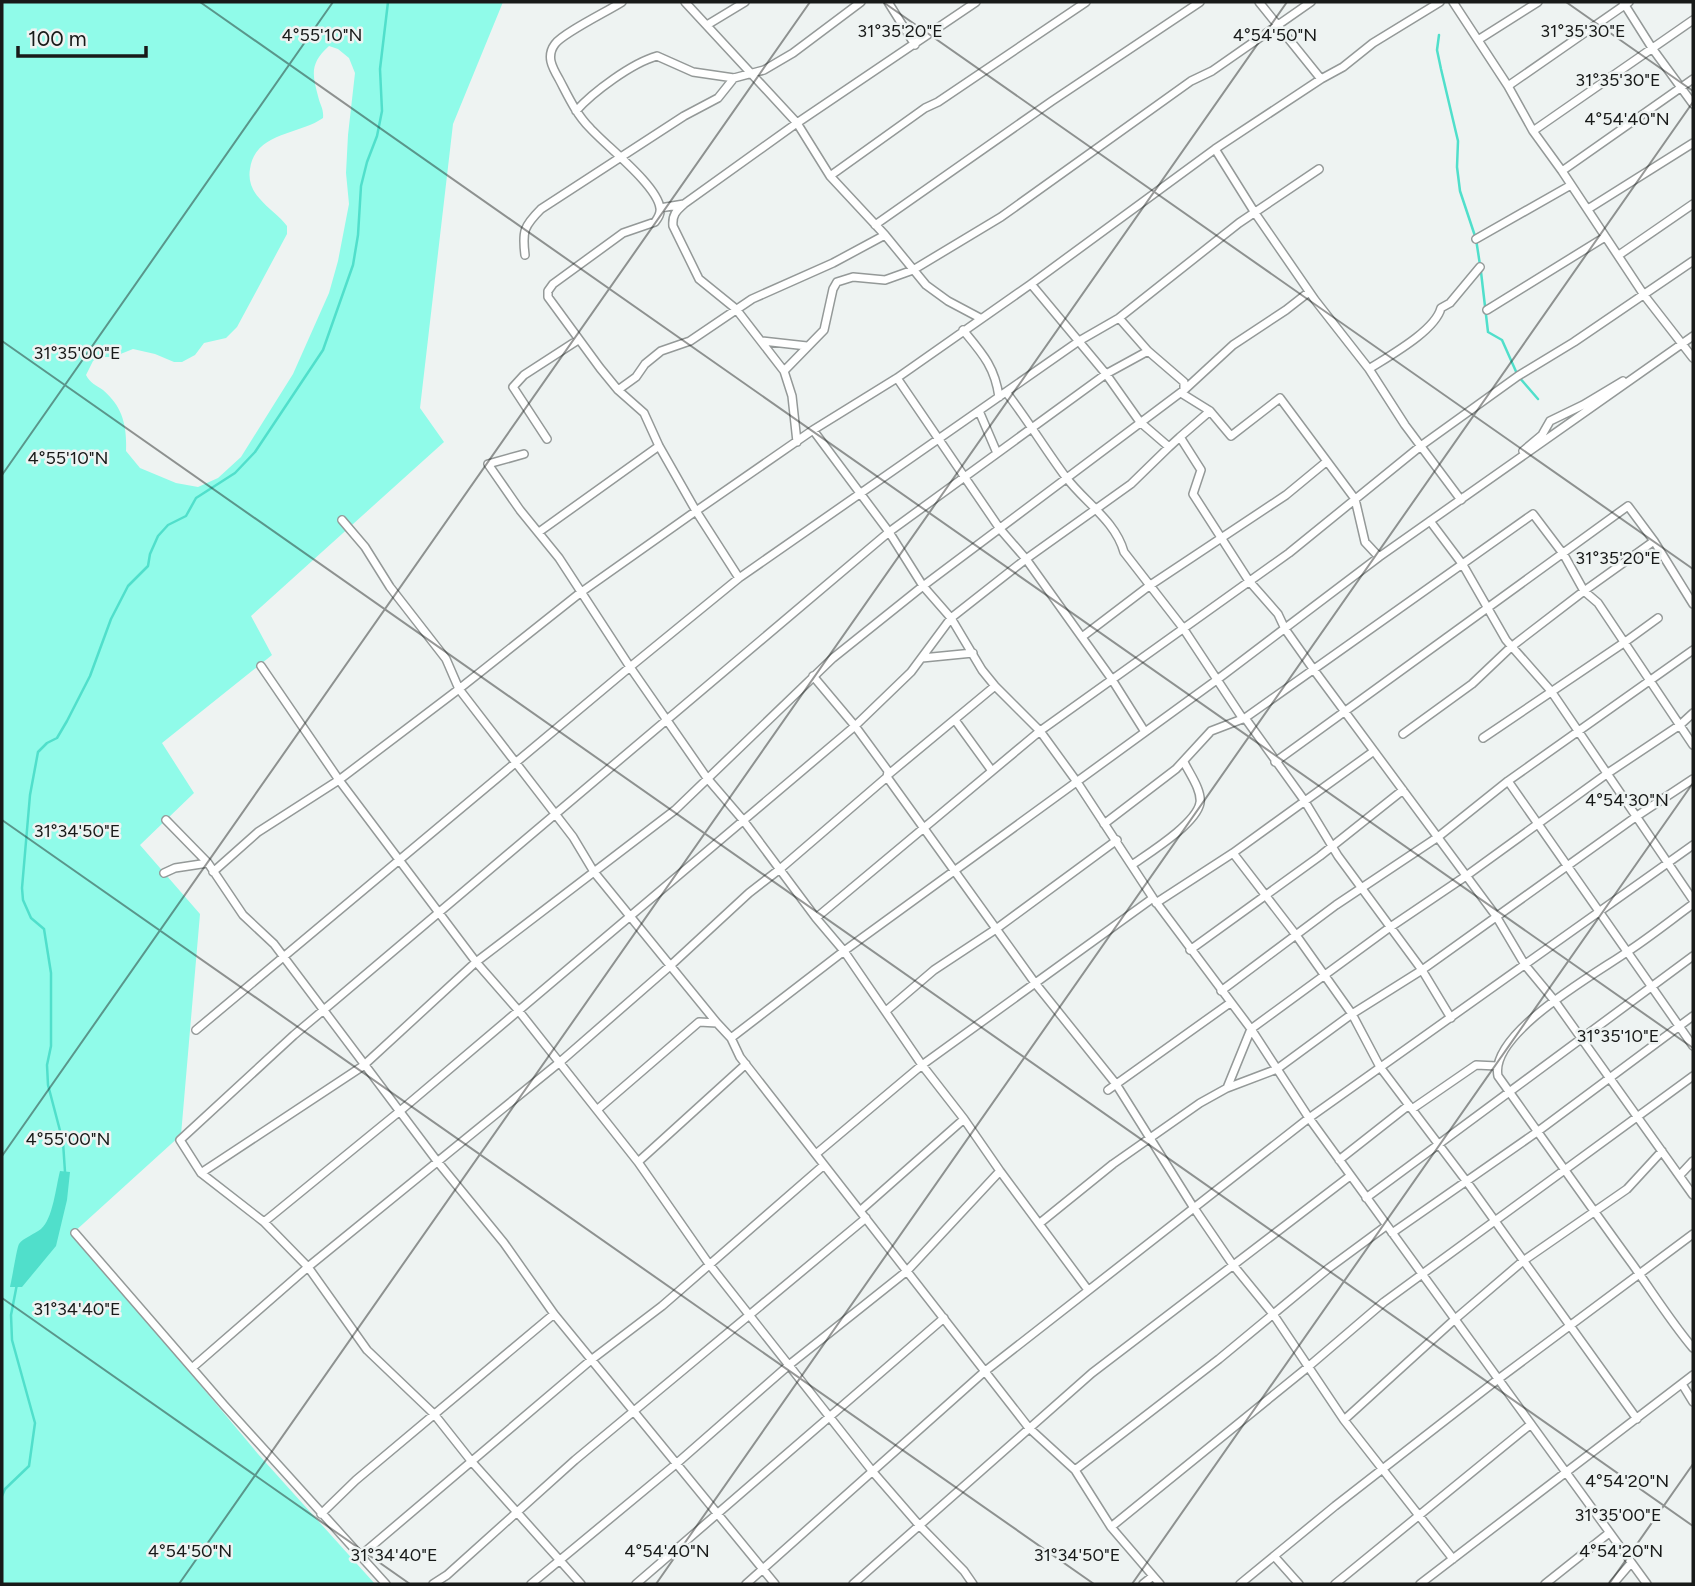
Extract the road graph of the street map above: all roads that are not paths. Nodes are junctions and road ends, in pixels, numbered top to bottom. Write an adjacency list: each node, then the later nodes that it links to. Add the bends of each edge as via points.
1 (622, 2): 28 (street, via 565,34 550,51 551,64)
2 (685, 2): 16 (street)
3 (745, 2): 16 (street)
4 (861, 2): 21 (street, via 793,53)
5 (888, 2): 19 (street)
6 (976, 2): 19 (street)
7 (1086, 2): 36 (street)
8 (1200, 2): 44 (street)
9 (1259, 2): 17 (street)
10 (1311, 2): 17 (street)
11 (1440, 2): 23 (street)
12 (1453, 2): 18 (street)
13 (1538, 2): 18 (street)
14 (1625, 3): 20 (street); 25 (street)
15 (1693, 20): 20 (street)
16 (707, 25): 21 (street)
17 (1279, 25): 23 (street); 53 (street, via 1191,81 1001,217)
18 (1478, 40): 25 (street)
19 (915, 45): 29 (street)
20 (1652, 48): 26 (street); 30 (street)
21 (750, 73): 22 (street); 29 (street)
22 (733, 78): 28 (street, via 693,72 657,56 603,86); 33 (street, via 718,97)
23 (1321, 79): 32 (street)
24 (1693, 79): 26 (street)
25 (1508, 86): 30 (street)
26 (1681, 87): 27 (street); 35 (street)
27 (1693, 104)
28 (576, 111): 33 (street)
29 (797, 123): 36 (street); 38 (street)
30 (1533, 131): 35 (street)
31 (1693, 143): 41 (street)
32 (1215, 149): 42 (street); 54 (street)
33 (620, 157): 40 (street, via 646,183); 49 (street, via 527,223)
34 (1319, 169): 42 (street)
35 (1562, 171): 37 (street)
36 (830, 176): 44 (street)
37 (1571, 186): 41 (street); 48 (street)
38 (684, 204): 40 (street); 45 (street, via 676,211)
39 (1693, 204): 50 (street)
40 (660, 208): 43 (street)
41 (1588, 209): 47 (street)
42 (1255, 213): 55 (street); 60 (street)
43 (658, 218): 45 (street); 63 (street, via 623,233 548,291 550,303)
44 (875, 225): 46 (street)
45 (673, 226): 57 (street, via 699,279)
46 (885, 235): 53 (street); 57 (street)
47 (1605, 237): 50 (street); 58 (street)
48 (1476, 239)
49 (525, 255)
50 (1619, 255): 56 (street)
51 (1693, 261): 56 (street)
52 (1480, 267): 70 (street, via 1416,339)
53 (913, 271): 59 (street, via 937,295); 67 (street, via 885,280 853,277 837,282 824,330)
54 (1031, 284): 59 (street); 65 (street)
55 (1309, 292): 70 (street); 76 (street, via 1233,345)
56 (1644, 295): 66 (street); 87 (street)
57 (736, 309): 64 (street); 74 (street, via 690,341 661,351)
58 (1488, 310)
59 (980, 318): 61 (street)
60 (1119, 318): 65 (street); 68 (street)
61 (963, 330): 73 (street); 77 (street, via 991,366)
62 (1693, 337): 66 (street)
63 (578, 340): 74 (street); 84 (street, via 513,387)
64 (762, 341): 67 (street); 71 (street)
65 (1079, 341): 72 (street); 75 (street)
66 (1683, 344): 69 (street); 97 (street); 97 (street, via 1550,421 1542,435)
67 (807, 346): 71 (street)
68 (1148, 351): 72 (street); 76 (street, via 1184,382)
69 (1693, 358)
70 (1369, 369): 87 (street)
71 (784, 371): 86 (street)
72 (1106, 374): 80 (street); 81 (street)
73 (897, 378): 82 (street); 85 (street)
74 (618, 390): 88 (street, via 644,413)
75 (1006, 392): 77 (street); 81 (street)
76 (1181, 393): 79 (street); 80 (street)
77 (999, 397): 78 (street)
78 (979, 411): 85 (street); 90 (street)
79 (1210, 411): 83 (street); 92 (street, via 1231,436 1280,398)
80 (1140, 422): 89 (street); 94 (street)
81 (1033, 427): 90 (street); 94 (street)
82 (813, 430): 86 (street); 95 (street)
83 (1180, 437): 89 (street); 105 (street, via 1201,470 1193,494)
84 (547, 439)
85 (939, 439): 93 (street); 95 (street)
86 (797, 442): 99 (street)
87 (1422, 445): 96 (street); 97 (street)
88 (659, 446): 99 (street); 103 (street)
89 (1169, 447): 98 (street, via 1131,484)
90 (997, 453): 93 (street)
91 (524, 454): 103 (street, via 488,464)
92 (1325, 462): 96 (street); 105 (street, via 1286,495)
93 (965, 476): 102 (street); 104 (street)
94 (1066, 478): 98 (street); 102 (street)
95 (860, 493): 104 (street); 111 (street)
96 (1355, 499): 108 (street, via 1365,542); 112 (street)
97 (1461, 500): 101 (street)
98 (1096, 509): 109 (street); 114 (street)
99 (696, 511): 111 (street); 116 (street)
100 (342, 520): 137 (street, via 446,659)
101 (1430, 521): 108 (street); 110 (street)
102 (1000, 529): 109 (street); 113 (street)
103 (539, 532): 116 (street)
104 (889, 532): 113 (street); 142 (street)
105 (1221, 538): 112 (street); 114 (street)
106 (1654, 541): 107 (street, via 1628,506); 115 (street); 117 (street)
107 (1564, 555): 110 (street, via 1533,514); 115 (street); 118 (street)
108 (1379, 557): 122 (street)
109 (1027, 559): 119 (street); 123 (street)
110 (1463, 565): 118 (street); 131 (street)
111 (739, 578): 130 (street)
112 (1249, 580): 121 (street); 122 (street)
113 (923, 586): 119 (street); 132 (street)
114 (1149, 586): 121 (street); 123 (street)
115 (1584, 590): 124 (street); 125 (street)
116 (580, 593): 130 (street); 137 (street)
117 (1693, 604)
118 (1488, 607): 125 (street); 139 (street)
119 (951, 618): 127 (street); 128 (street)
120 (1658, 618): 124 (street)
121 (1183, 628): 133 (street); 134 (street)
122 (1285, 629): 131 (street); 134 (street)
123 (1082, 637): 133 (street)
124 (1625, 642): 135 (street); 138 (street)
125 (1511, 647): 138 (street); 149 (street, via 1472,684)
126 (1693, 650): 135 (street)
127 (973, 653): 128 (street); 136 (street)
128 (922, 658): 145 (street)
129 (261, 666): 161 (street)
130 (630, 667): 142 (street); 155 (street)
131 (1314, 670): 139 (street); 141 (street)
132 (813, 676): 145 (street); 159 (street)
133 (1111, 678): 146 (street); 148 (street)
134 (1217, 679): 141 (street); 148 (street)
135 (1651, 682): 144 (street); 147 (street)
136 (995, 686): 143 (street); 146 (street)
137 (459, 690): 155 (street); 161 (street)
138 (1551, 691): 147 (street); 150 (street)
139 (1345, 710): 152 (street); 154 (street)
140 (1693, 713): 144 (street)
141 (1244, 719): 153 (street, via 1211,731); 154 (street)
142 (667, 720): 159 (street); 166 (street)
143 (955, 720): 156 (street); 158 (street)
144 (1680, 725): 151 (street); 157 (street)
145 (855, 726): 158 (street); 169 (street)
146 (1040, 731): 156 (street); 163 (street)
147 (1580, 731): 157 (street); 162 (street)
148 (1145, 732): 163 (street)
149 (1404, 734)
150 (1483, 738)
151 (1693, 745)
152 (1374, 751): 164 (street); 165 (street)
153 (1184, 762): 170 (street); 180 (street, via 1200,803 1169,839)
154 (1275, 762): 165 (street)
155 (517, 764): 166 (street); 178 (street)
156 (992, 771): 172 (street)
157 (1608, 774): 167 (street); 171 (street)
158 (888, 776): 172 (street); 183 (street)
159 (708, 778): 169 (street); 186 (street, via 675,810)
160 (1693, 779): 167 (street)
161 (339, 780): 178 (street); 185 (street, via 258,832)
162 (1508, 781): 171 (street); 173 (street)
163 (1077, 782): 170 (street); 184 (street)
164 (1403, 790): 173 (street); 176 (street)
165 (1304, 800): 176 (street); 177 (street)
166 (555, 814): 186 (street); 194 (street)
167 (1637, 816): 181 (street); 182 (street)
168 (166, 820): 179 (street)
169 (743, 820): 183 (street); 195 (street)
170 (1104, 824): 174 (street)
171 (1538, 825): 182 (street); 188 (street)
172 (923, 830): 184 (street); 197 (street)
173 (1438, 837): 188 (street); 189 (street)
174 (1117, 840): 180 (street); 199 (street)
175 (1693, 845): 181 (street)
176 (1332, 846): 189 (street); 190 (street)
177 (1233, 853): 190 (street); 191 (street)
178 (400, 859): 194 (street); 205 (street)
179 (208, 863): 185 (street); 187 (street)
180 (1132, 864): 191 (street)
181 (1668, 864): 192 (street); 193 (street)
182 (1567, 866): 193 (street); 196 (street)
183 (780, 869): 197 (street); 208 (street)
184 (955, 869): 199 (street); 202 (street)
185 (213, 872): 205 (street, via 243,915)
186 (594, 872): 195 (street); 206 (street)
187 (164, 873)
188 (1466, 876): 196 (street); 198 (street)
189 (1360, 888): 198 (street); 200 (street)
190 (1264, 895): 200 (street); 201 (street)
191 (1154, 900): 201 (street); 211 (street)
192 (1693, 902): 203 (street)
193 (1598, 912): 203 (street); 207 (street)
194 (440, 913): 206 (street); 216 (street)
195 (630, 916): 208 (street); 217 (street)
196 (1496, 916): 207 (street); 209 (street)
197 (816, 918): 202 (street)
198 (1389, 928): 209 (street); 210 (street)
199 (996, 929): 211 (street); 218 (street, via 934,970)
200 (1296, 935): 210 (street); 213 (street)
201 (1190, 950): 213 (street)
202 (844, 951): 218 (street); 226 (street)
203 (1628, 952): 212 (street); 214 (street)
204 (1693, 956): 212 (street)
205 (283, 957): 216 (street); 225 (street)
206 (476, 962): 217 (street); 232 (street)
207 (1525, 965): 214 (street); 221 (street)
208 (670, 966): 222 (street); 229 (street)
209 (1422, 970): 219 (street); 221 (street)
210 (1324, 974): 219 (street); 224 (street)
211 (1035, 983): 231 (street); 238 (street)
212 (1653, 986): 223 (street); 227 (street)
213 (1221, 991): 215 (street)
214 (1554, 1000): 227 (street); 233 (street, via 1512,1040)
215 (1230, 1003): 224 (street); 238 (street)
216 (324, 1010): 232 (street); 260 (street, via 180,1140)
217 (519, 1010): 229 (street); 244 (street)
218 (886, 1011): 231 (street)
219 (1352, 1014): 234 (street); 235 (street)
220 (1693, 1016): 223 (street)
221 (1451, 1018): 234 (street)
222 (717, 1023): 226 (street); 243 (street, via 699,1022)
223 (1679, 1027): 228 (street); 237 (street)
224 (1251, 1029): 235 (street); 239 (street)
225 (196, 1030)
226 (732, 1038): 230 (street)
227 (1582, 1039): 237 (street); 241 (street)
228 (1693, 1046)
229 (560, 1062): 243 (street); 254 (street)
230 (746, 1064): 252 (street); 256 (street)
231 (922, 1065): 247 (street); 252 (street)
232 (363, 1066): 244 (street); 260 (street)
233 (1497, 1066): 241 (street); 242 (street, via 1476,1065)
234 (1380, 1068): 242 (street); 245 (street)
235 (1277, 1069): 239 (street); 245 (street)
236 (1693, 1076): 246 (street)
237 (1610, 1078): 246 (street); 248 (street)
238 (1116, 1084): 240 (street); 249 (street)
239 (1227, 1088): 249 (street)
240 (1108, 1090)
241 (1510, 1093): 248 (street); 250 (street)
242 (1411, 1107): 250 (street); 253 (street)
243 (598, 1109): 256 (street)
244 (401, 1111): 254 (street); 269 (street)
245 (1308, 1118): 253 (street); 282 (street)
246 (1636, 1118): 251 (street); 259 (street)
247 (964, 1119): 258 (street); 266 (street)
248 (1537, 1132): 259 (street); 263 (street)
249 (1150, 1139): 271 (street); 277 (street)
250 (1439, 1146): 263 (street); 265 (street)
251 (1662, 1151): 261 (street); 267 (street, via 1627,1189)
252 (817, 1154): 257 (street)
253 (1339, 1160): 262 (street)
254 (437, 1161): 278 (street); 283 (street)
255 (1693, 1161): 261 (street)
256 (638, 1162): 276 (street)
257 (824, 1165): 266 (street); 276 (street)
258 (1000, 1171): 271 (street); 279 (street)
259 (1563, 1171): 267 (street); 270 (street)
260 (201, 1172): 269 (street)
261 (1680, 1175): 264 (street)
262 (1350, 1176): 265 (street); 277 (street)
263 (1467, 1182): 270 (street); 272 (street)
264 (1693, 1195)
265 (1366, 1198): 272 (street)
266 (860, 1210): 268 (street)
267 (1594, 1212): 275 (street); 281 (street)
268 (866, 1218): 279 (street); 284 (street)
269 (264, 1222): 278 (street)
270 (1496, 1222): 275 (street); 280 (street)
271 (1040, 1223): 282 (street)
272 (1389, 1230): 280 (street); 285 (street, via 1329,1268)
273 (75, 1233): 293 (street)
274 (1693, 1234): 281 (street)
275 (1523, 1261): 287 (street); 288 (street)
276 (709, 1264): 284 (street); 290 (street)
277 (1233, 1265): 285 (street); 305 (street, via 1092,1373)
278 (308, 1267): 293 (street); 300 (street, via 367,1350)
279 (907, 1271): 286 (street); 291 (street)
280 (1420, 1274): 287 (street); 292 (street)
281 (1640, 1275): 288 (street); 289 (street)
282 (1088, 1290): 294 (street)
283 (554, 1314): 290 (street); 300 (street)
284 (750, 1314): 291 (street); 299 (street)
285 (1273, 1314): 292 (street); 308 (street)
286 (944, 1318): 294 (street); 301 (street)
287 (1454, 1320): 296 (street); 303 (street)
288 (1570, 1326): 296 (street); 302 (street)
289 (1693, 1348)
290 (591, 1360): 299 (street); 306 (street)
291 (789, 1365): 301 (street); 307 (street)
292 (1308, 1367): 303 (street); 317 (street)
293 (192, 1368): 313 (street)
294 (984, 1372): 305 (street); 310 (street)
295 (1693, 1375): 297 (street)
296 (1497, 1380): 304 (street); 309 (street)
297 (1682, 1384): 298 (street); 302 (street)
298 (1693, 1402)
299 (634, 1412): 307 (street); 312 (street)
300 (434, 1414): 306 (street); 313 (street)
301 (830, 1419): 310 (street); 314 (street)
302 (1637, 1419): 311 (street)
303 (1344, 1420): 309 (street)
304 (1531, 1424): 311 (street); 315 (street)
305 (1029, 1429): 308 (street); 316 (street)
306 (472, 1462): 312 (street); 319 (street)
307 (676, 1464): 314 (street); 322 (street)
308 (1075, 1470): 317 (street)
309 (1383, 1470): 315 (street); 320 (street)
310 (873, 1472): 316 (street); 324 (street)
311 (1567, 1472): 318 (street); 321 (street)
312 (516, 1511): 322 (street); 328 (street)
313 (321, 1514): 319 (street)
314 (718, 1515): 324 (street); 331 (street)
315 (1419, 1515): 321 (street); 340 (street)
316 (919, 1525): 334 (street); 335 (street)
317 (1111, 1527): 325 (street)
318 (1609, 1533): 323 (street); 342 (street)
319 (360, 1556): 327 (street)
320 (1275, 1556): 338 (street); 339 (street)
321 (1452, 1559): 326 (street)
322 (559, 1560): 329 (street); 330 (street)
323 (1631, 1563): 343 (street); 344 (street)
324 (763, 1569): 332 (street); 333 (street)
325 (1153, 1576): 336 (street); 337 (street)
326 (1432, 1581): 341 (street)
327 (386, 1584)
328 (433, 1584)
329 (531, 1584)
330 (581, 1584)
331 (636, 1584)
332 (746, 1584)
333 (775, 1584)
334 (853, 1584)
335 (973, 1584)
336 (1143, 1584)
337 (1160, 1584)
338 (1240, 1584)
339 (1298, 1584)
340 (1335, 1584)
341 (1420, 1584)
342 (1545, 1584)
343 (1612, 1584)
344 (1647, 1584)

